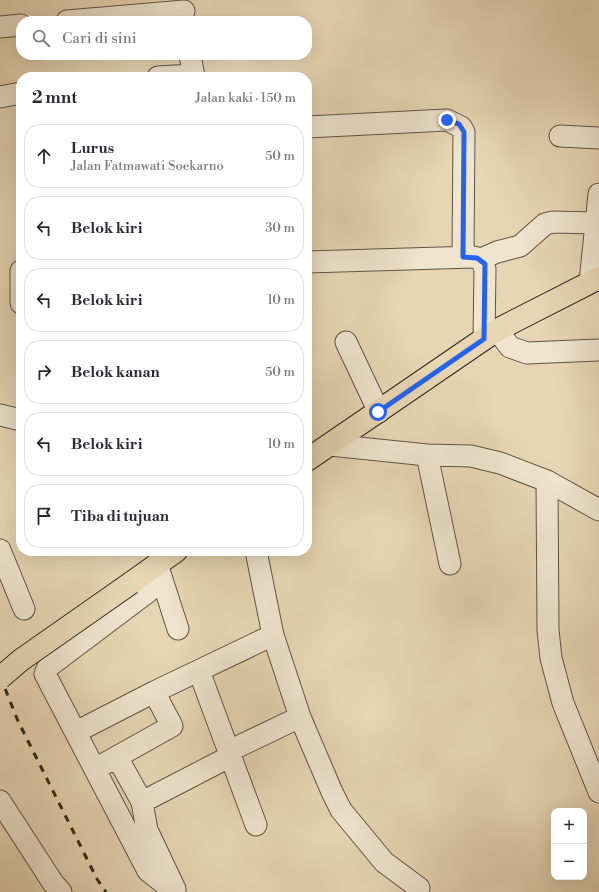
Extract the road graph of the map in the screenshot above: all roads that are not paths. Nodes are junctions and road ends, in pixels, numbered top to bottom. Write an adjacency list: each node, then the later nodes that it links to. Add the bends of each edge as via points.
1 (184, 11): 2 (street)
2 (126, 16)
3 (16, 25): 4 (street)
4 (0, 26)
5 (193, 69): 6 (street)
6 (180, 72)
7 (16, 94): 8 (street)
8 (0, 97)
9 (312, 127): 14 (street, via 447,120 461,127 464,132)
10 (560, 136): 11 (street)
11 (599, 138)
12 (599, 194): 13 (street)
13 (596, 223): 14 (street, via 545,224 520,246); 16 (street)
14 (472, 258): 15 (street); 17 (street, via 485,269)
15 (312, 262)
16 (595, 280): 17 (main road)
17 (490, 335): 19 (street, via 526,353); 20 (main road)
18 (346, 342): 20 (street)
19 (599, 350)
20 (378, 412): 23 (main road)
21 (0, 415): 22 (street)
22 (16, 419)
23 (330, 445): 24 (street); 25 (main road)
24 (427, 455): 26 (street, via 471,456 500,463); 31 (street)
25 (312, 457)
26 (547, 481): 27 (street); 44 (street, via 548,630 551,658 563,703)
27 (599, 510)
28 (0, 550): 33 (street)
29 (170, 556): 32 (main road)
30 (257, 556): 35 (street)
31 (450, 564)
32 (146, 576): 34 (street); 37 (main road, bridge, via 27,656); 40 (street, via 150,589 148,591 48,667 45,674 49,684)
33 (24, 609)
34 (178, 629)
35 (273, 635): 36 (street); 39 (street)
36 (199, 671): 38 (street); 41 (street)
37 (0, 678)
38 (154, 692): 40 (street); 42 (street, via 175,732)
39 (300, 717): 41 (street); 48 (street, via 341,810 391,868)
40 (76, 732): 43 (street)
41 (230, 754): 46 (street); 47 (street)
42 (117, 756): 43 (street); 46 (street)
43 (95, 769): 50 (street, via 148,871)
44 (599, 792)
45 (0, 801): 49 (street)
46 (142, 802): 50 (street, via 147,830)
47 (256, 825)
48 (419, 888)
49 (56, 891)
50 (176, 892)

